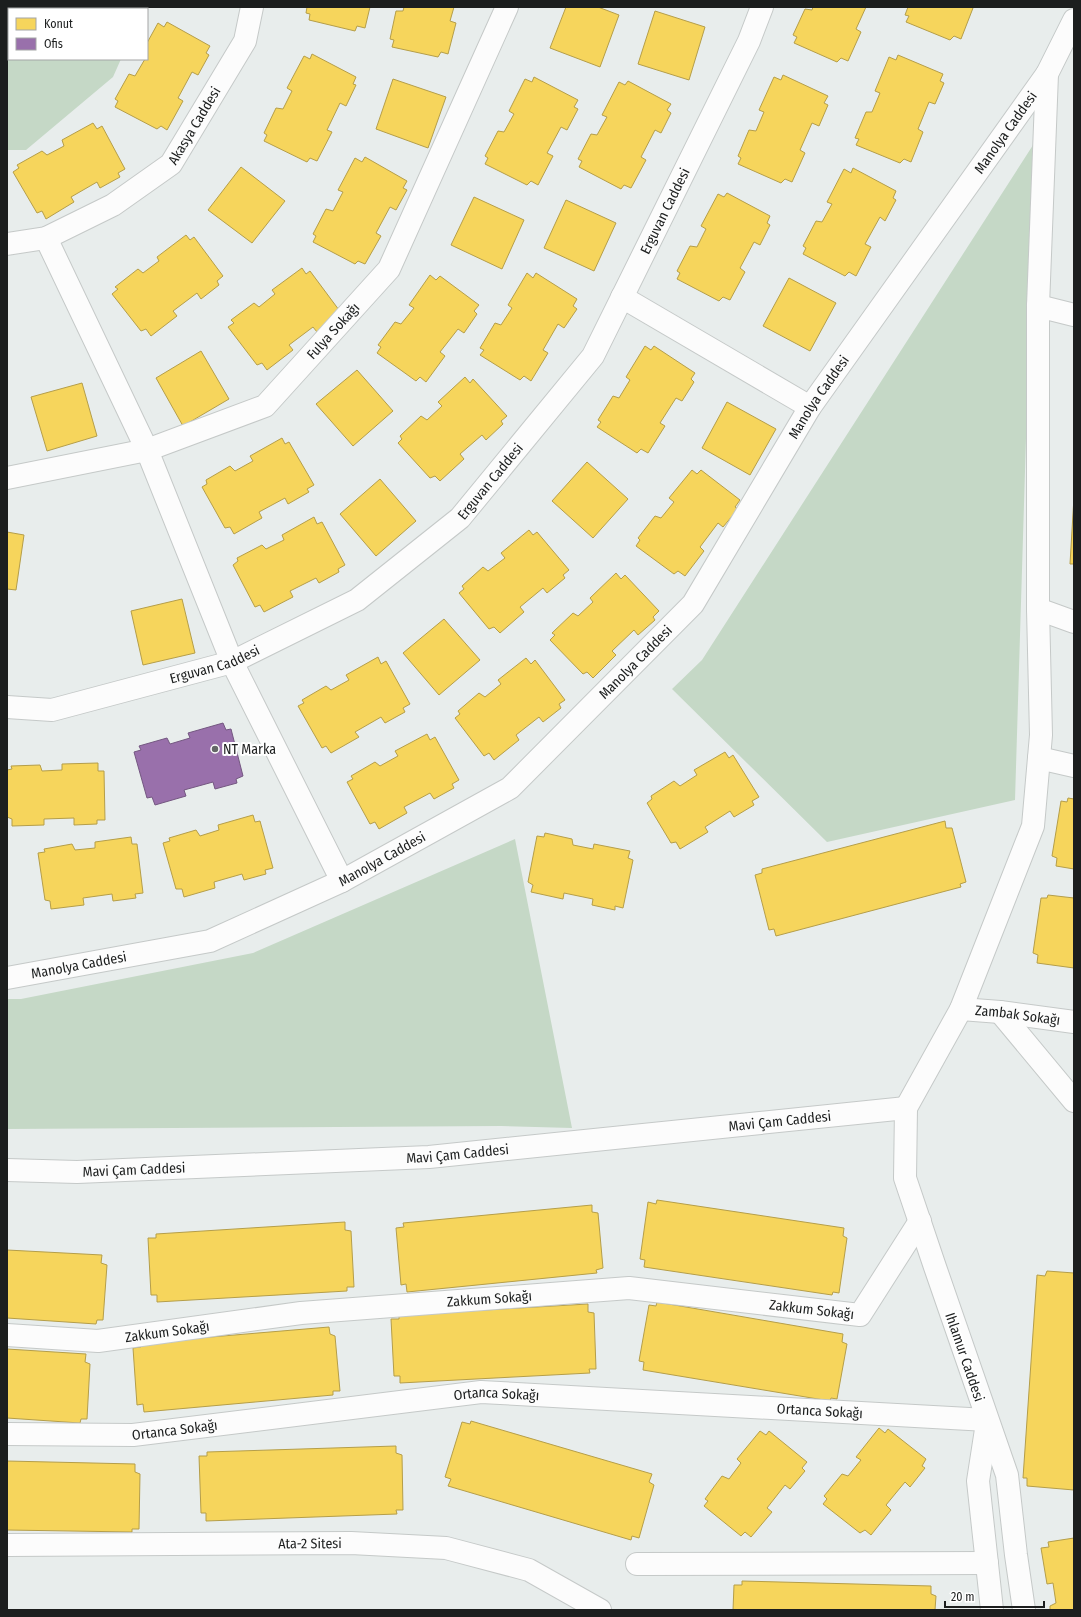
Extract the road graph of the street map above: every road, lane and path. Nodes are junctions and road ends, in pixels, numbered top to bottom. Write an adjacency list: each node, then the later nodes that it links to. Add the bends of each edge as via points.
1 (252, 7): 6 (street, Akasya Caddesi, via 245,41 172,164 113,205)
2 (507, 7): 12 (street, Fulya Sokağı, via 390,269 265,406)
3 (762, 7): 8 (street, Erguvan Caddesi, via 749,41)
4 (1074, 20): 5 (street, Manolya Caddesi)
5 (1047, 74): 9 (street); 11 (street, Manolya Caddesi)
6 (46, 238): 7 (street, Akasya Caddesi); 12 (street)
7 (7, 244)
8 (622, 297): 11 (street); 16 (street, Erguvan Caddesi, via 593,356 460,518 357,600)
9 (1038, 306): 10 (street); 14 (street)
10 (1074, 315)
11 (810, 407): 20 (street, Manolya Caddesi, via 688,610 510,788)
12 (147, 450): 13 (street, Fulya Sokağı); 16 (street)
13 (7, 478)
14 (1038, 609): 15 (street); 18 (street, via 1041,735)
15 (1074, 622)
16 (232, 662): 17 (street, Erguvan Caddesi, via 52,710); 20 (street)
17 (7, 707)
18 (1039, 758): 19 (street); 22 (street, via 1033,826)
19 (1074, 766)
20 (342, 881): 21 (street, Manolya Caddesi, via 210,941)
21 (7, 978)
22 (961, 1009): 23 (street, Zambak Sokağı); 26 (street)
23 (1000, 1012): 24 (street, Zambak Sokağı); 25 (street)
24 (1074, 1022)
25 (1074, 1101)
26 (906, 1108): 27 (street, Mavi Çam Caddesi, via 429,1157 77,1172); 28 (street, Ihlamur Caddesi, via 905,1178)
27 (7, 1170)
28 (920, 1221): 29 (street, Zakkum Sokağı, via 860,1315 629,1288 301,1314 98,1341); 30 (street, Ihlamur Caddesi)
29 (7, 1335)
30 (987, 1420): 31 (street, Ortanca Sokağı, via 481,1392 133,1436); 33 (street, Ihlamur Caddesi, via 978,1480); 37 (street, via 1007,1475)
31 (7, 1434)
32 (7, 1545): 35 (street, Ata-2 Sitesi, via 351,1543 446,1548 529,1570)
33 (987, 1563): 34 (street); 36 (street, Ihlamur Caddesi)
34 (637, 1564)
35 (600, 1610)
36 (992, 1610)
37 (1024, 1610)

